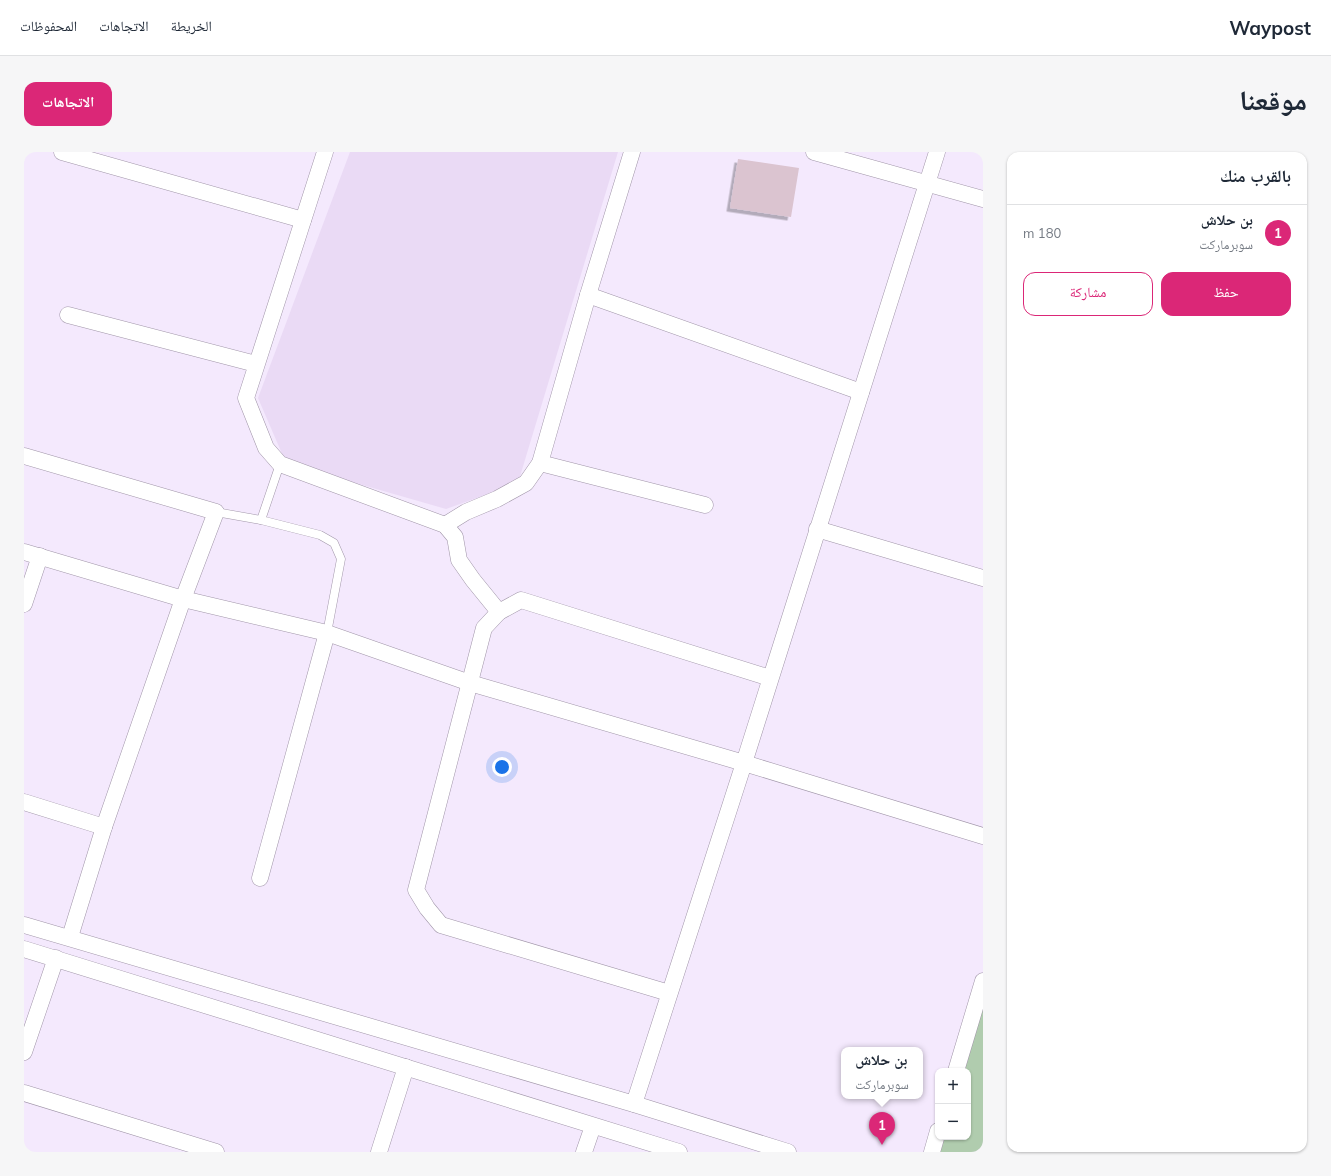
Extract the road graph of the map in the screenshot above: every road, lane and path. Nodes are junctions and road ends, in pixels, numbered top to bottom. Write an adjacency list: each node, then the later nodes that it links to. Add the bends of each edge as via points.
1 (62, 152): 8 (street)
2 (325, 152): 8 (street)
3 (632, 152): 9 (street)
4 (814, 152): 6 (street)
5 (936, 152): 6 (street)
6 (927, 184): 7 (street); 12 (street)
7 (983, 199)
8 (303, 220): 11 (street)
9 (588, 295): 12 (street); 14 (street)
10 (68, 315): 11 (street)
11 (256, 364): 15 (street, via 246,398 266,448)
12 (861, 392): 20 (street)
13 (24, 456): 17 (street)
14 (540, 462): 16 (street); 19 (street, via 526,483)
15 (280, 464): 18 (lane); 19 (street)
16 (705, 505)
17 (216, 512): 18 (lane); 24 (street)
18 (261, 520): 27 (lane, via 320,535 334,543 341,559)
19 (445, 525): 26 (street, via 454,537 459,560)
20 (817, 529): 23 (street); 28 (street)
21 (24, 552): 22 (street)
22 (40, 556): 24 (street); 25 (street)
23 (983, 578)
24 (183, 598): 27 (street); 32 (street)
25 (24, 604)
26 (499, 612): 28 (street, via 521,600); 29 (street, via 484,628)
27 (327, 633): 29 (street); 34 (street)
28 (770, 678): 30 (street)
29 (470, 683): 30 (street); 40 (street, via 416,890 426,908 442,924)
30 (744, 763): 33 (street); 40 (street)
31 (24, 802): 32 (street)
32 (104, 827): 36 (street)
33 (983, 836)
34 (260, 878)
35 (24, 925): 36 (street)
36 (70, 938): 45 (street)
37 (24, 949): 38 (street)
38 (56, 958): 41 (street); 42 (street)
39 (983, 981): 43 (street)
40 (669, 993): 45 (street)
41 (24, 1052)
42 (406, 1067): 46 (street); 49 (street)
43 (957, 1068)
44 (24, 1093): 48 (street)
45 (634, 1104): 52 (street)
46 (593, 1126): 50 (street); 51 (street)
47 (935, 1140): 53 (street)
48 (216, 1152)
49 (378, 1152)
50 (584, 1152)
51 (679, 1152)
52 (788, 1152)
53 (932, 1152)

